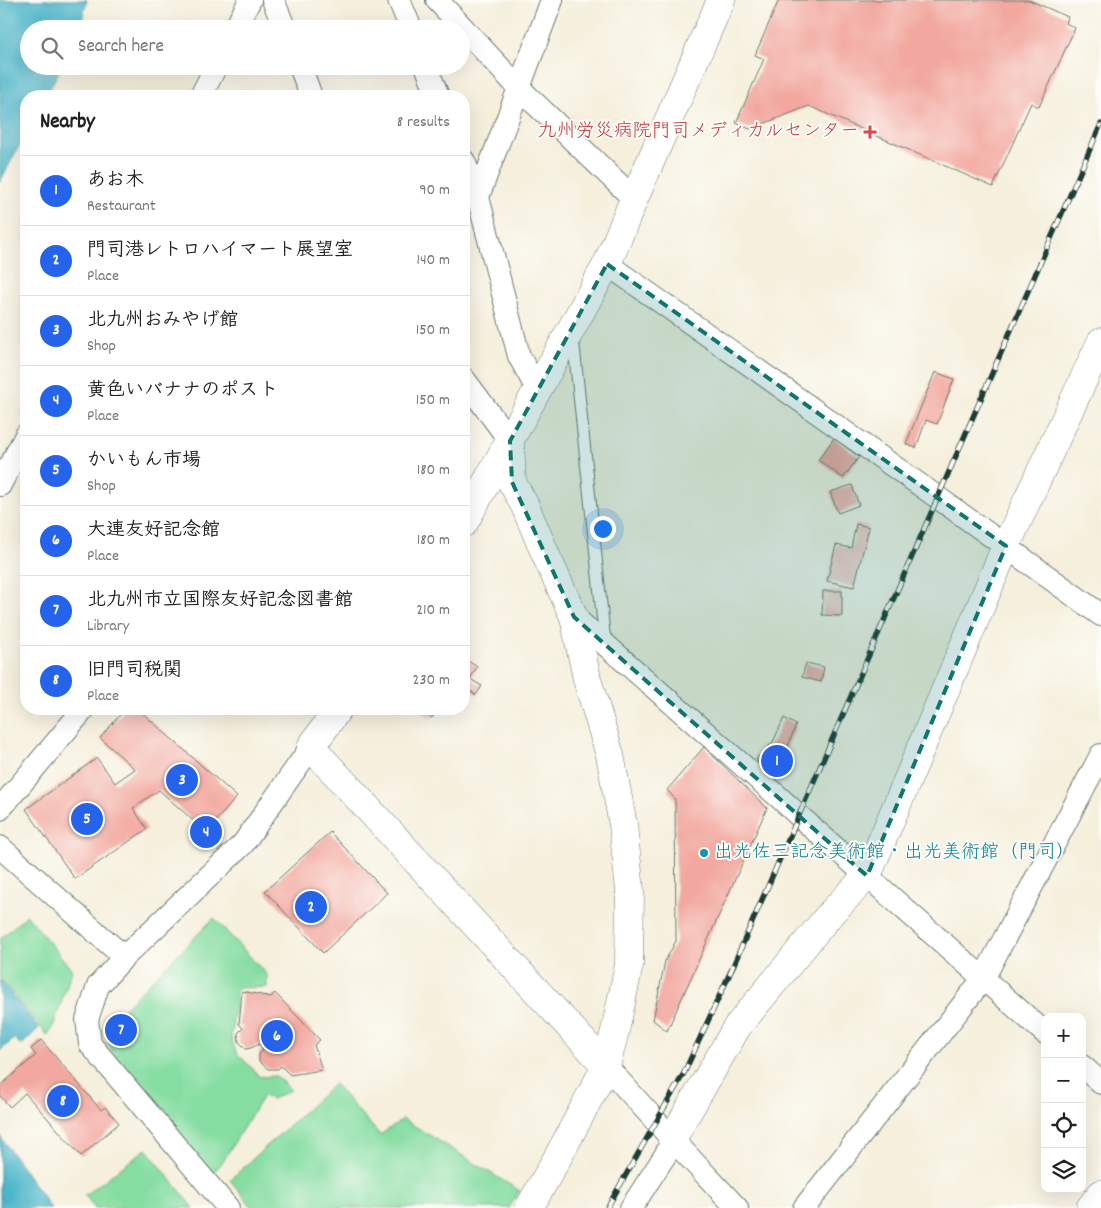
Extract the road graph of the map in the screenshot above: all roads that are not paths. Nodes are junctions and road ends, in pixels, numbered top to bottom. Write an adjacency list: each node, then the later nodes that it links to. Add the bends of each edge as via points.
1 (250, 0): 7 (street)
2 (273, 0): 8 (street)
3 (399, 0): 9 (street)
4 (437, 0): 10 (street)
5 (552, 0): 15 (street)
6 (721, 0): 21 (street)
7 (240, 20)
8 (281, 20)
9 (407, 20)
10 (456, 20)
11 (470, 35): 15 (street)
12 (211, 75): 16 (street)
13 (304, 75): 17 (street)
14 (430, 75): 18 (street)
15 (519, 88): 20 (street); 21 (street)
16 (203, 90)
17 (310, 90)
18 (436, 90)
19 (470, 176): 20 (street)
20 (478, 197): 26 (street, via 518,356)
21 (634, 199): 22 (street)
22 (607, 264): 23 (street); 31 (street)
23 (572, 328): 26 (street); 34 (lane)
24 (1101, 342): 31 (street)
25 (470, 387): 27 (street)
26 (538, 391): 27 (street)
27 (510, 440): 30 (street); 33 (street, via 512,482)
28 (20, 446): 29 (street)
29 (0, 486)
30 (470, 512)
31 (1006, 546): 32 (street); 41 (street)
32 (1101, 615)
33 (574, 617): 34 (street); 45 (street, via 587,679 610,755 623,825 630,890 629,965)
34 (606, 645): 41 (street)
35 (79, 715): 39 (street)
36 (334, 715): 37 (street)
37 (311, 747): 42 (street, via 243,844); 45 (street)
38 (1101, 755): 43 (street)
39 (0, 809)
40 (3, 854): 42 (street)
41 (867, 876): 43 (street); 48 (street, via 831,913 737,1027)
42 (124, 957): 50 (street, via 98,986 87,1020 90,1044)
43 (983, 979): 44 (street); 54 (street)
44 (1041, 1030)
45 (606, 1066): 48 (street); 51 (street)
46 (1086, 1070): 47 (street)
47 (1101, 1083)
48 (672, 1140): 52 (street); 53 (street)
49 (1101, 1194): 55 (street)
50 (228, 1208)
51 (530, 1208)
52 (631, 1208)
53 (737, 1208)
54 (804, 1208)
55 (1090, 1208)

